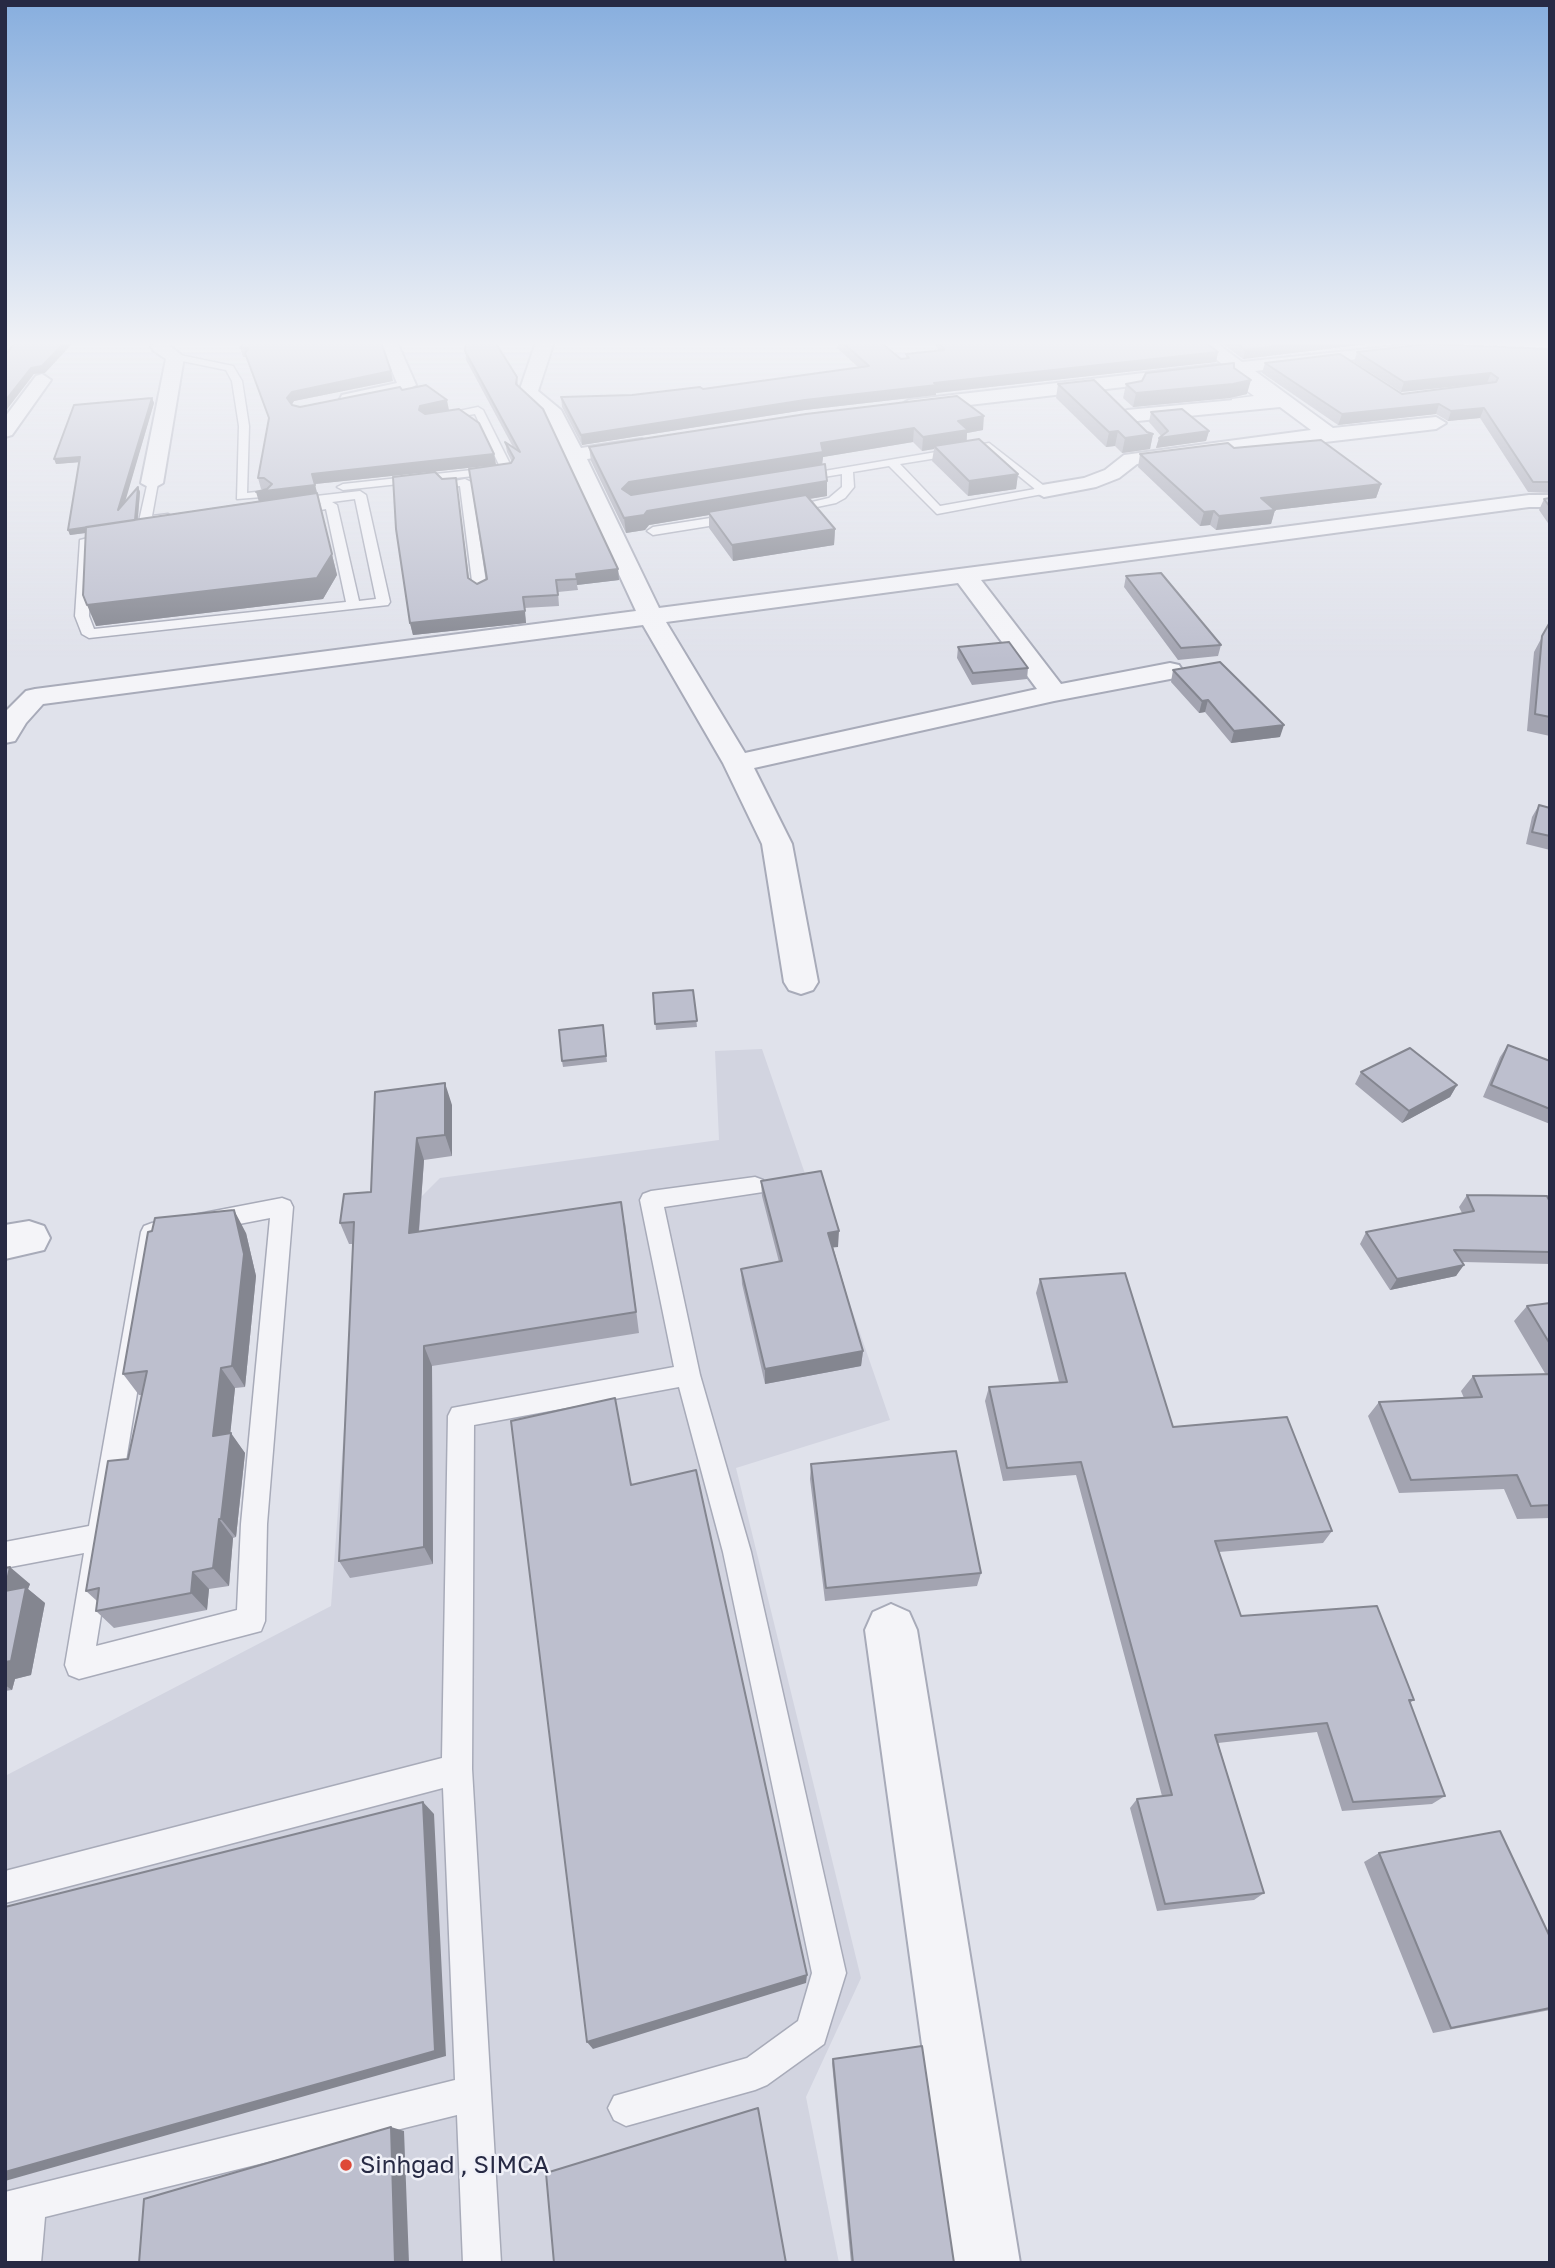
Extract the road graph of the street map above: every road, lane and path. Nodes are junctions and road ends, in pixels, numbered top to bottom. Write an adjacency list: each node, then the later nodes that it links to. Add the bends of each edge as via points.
1 (156, 448): 13 (street)
2 (243, 448): 3 (lane, via 242,497 507,470)
3 (496, 448)
4 (571, 448): 9 (street)
5 (623, 448): 9 (street)
6 (979, 448): 10 (lane)
7 (991, 448): 14 (lane)
8 (1223, 448): 14 (street, via 1131,459 1112,474)
9 (575, 455): 27 (street)
10 (892, 463): 11 (lane); 14 (lane, via 937,510)
11 (847, 471): 12 (lane); 18 (lane, via 848,487 832,501)
12 (783, 480)
13 (152, 483): 20 (lane, via 145,521)
14 (1044, 491)
15 (360, 495): 17 (lane); 25 (lane, via 465,482); 26 (lane, via 383,602)
16 (1550, 501): 24 (street)
17 (240, 509)
18 (774, 511)
19 (279, 512): 26 (lane, via 331,505)
20 (186, 516)
21 (747, 516): 23 (lane)
22 (175, 527): 26 (lane, via 86,540 82,616 89,634)
23 (653, 531)
24 (965, 577): 27 (street); 29 (street)
25 (480, 589)
26 (353, 605)
27 (651, 617): 30 (street, via 35,697); 31 (street)
28 (1170, 671): 29 (street)
29 (1054, 693): 31 (street)
30 (5, 735)
31 (737, 764): 32 (street, via 777,844)
32 (801, 982)
33 (755, 1186): 34 (lane, via 651,1200)
34 (688, 1375): 38 (lane, via 461,1416); 41 (lane, via 737,1552 829,1973 812,2032 755,2073)
35 (99, 1536): 35 (lane, via 79,1665 251,1620 254,1524 282,1207 152,1232); 36 (lane)
36 (5, 1555)
37 (891, 1630): 45 (street)
38 (457, 1769): 39 (lane); 40 (lane)
39 (5, 1887)
40 (473, 2093): 42 (lane); 44 (lane)
41 (626, 2108)
42 (17, 2207): 43 (lane)
43 (22, 2263)
44 (482, 2263)
45 (986, 2263)

